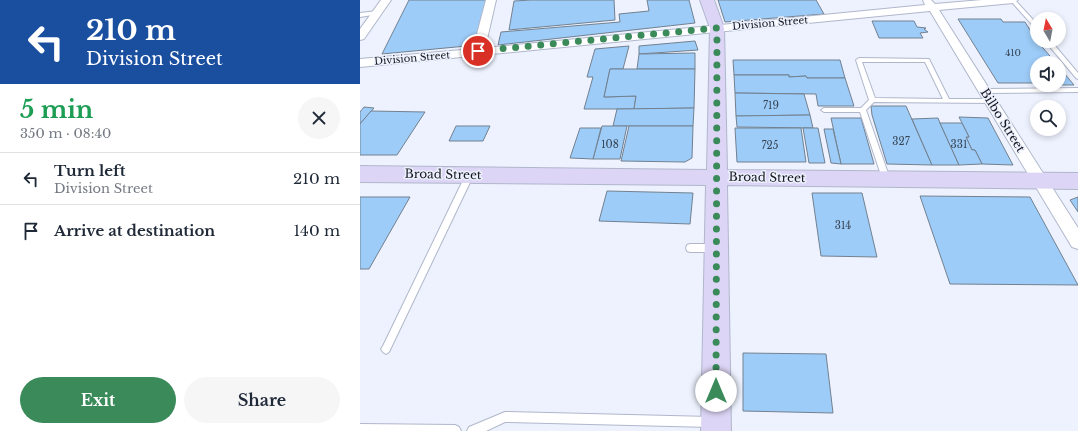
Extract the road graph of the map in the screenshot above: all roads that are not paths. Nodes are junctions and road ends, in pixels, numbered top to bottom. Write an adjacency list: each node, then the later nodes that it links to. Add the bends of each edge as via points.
1 (386, 0): 6 (street)
2 (491, 0): 12 (street)
3 (707, 0): 9 (main road)
4 (1012, 0): 5 (street, Division Street); 8 (lane)
5 (930, 4): 9 (street, Division Street); 16 (street, Bilbo Street)
6 (377, 13): 7 (lane); 10 (street)
7 (360, 15)
8 (1030, 20)
9 (717, 28): 12 (street, Division Street); 23 (main road)
10 (360, 37)
11 (1054, 48): 14 (lane)
12 (478, 51): 13 (street, Division Street)
13 (360, 63)
14 (1078, 77)
15 (1078, 90): 16 (lane)
16 (989, 96): 18 (lane); 25 (street, Bilbo Street)
17 (872, 100): 18 (lane); 18 (lane, via 859,60 927,60); 20 (lane)
18 (947, 101)
19 (824, 110): 20 (lane)
20 (863, 110): 24 (lane)
21 (365, 174): 22 (main road, Broad Street)
22 (470, 174): 23 (main road, Broad Street); 30 (lane)
23 (716, 177): 24 (main road, Broad Street); 29 (main road)
24 (886, 179): 25 (main road, Broad Street)
25 (1041, 181): 26 (main road, Broad Street); 27 (street, Bilbo Street)
26 (1078, 181)
27 (1078, 242)
28 (690, 248): 29 (lane)
29 (716, 248): 31 (main road)
30 (386, 349)
31 (716, 427): 36 (lane, via 505,417)
32 (360, 430): 33 (lane)
33 (389, 430): 34 (lane)
34 (425, 430): 35 (lane)
35 (455, 431)
36 (473, 431)

